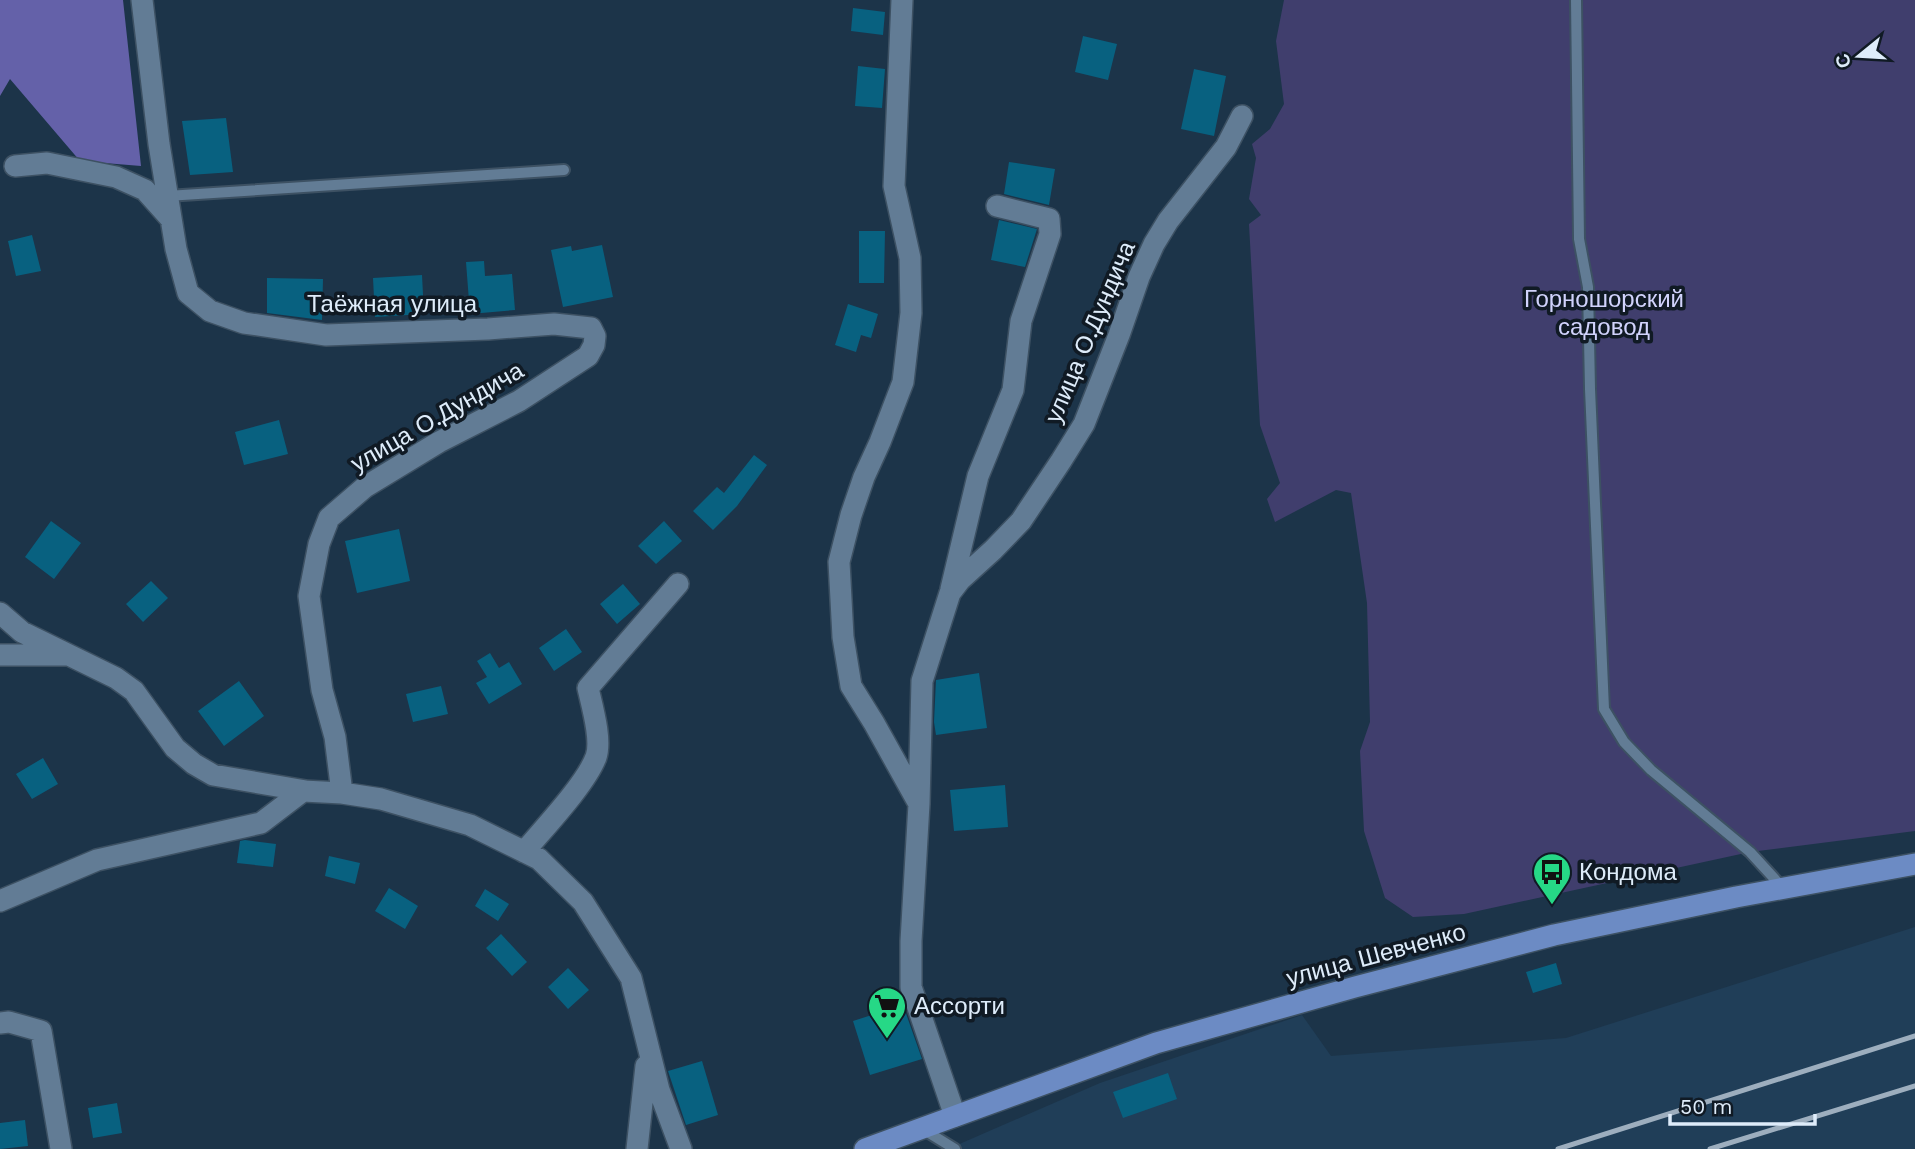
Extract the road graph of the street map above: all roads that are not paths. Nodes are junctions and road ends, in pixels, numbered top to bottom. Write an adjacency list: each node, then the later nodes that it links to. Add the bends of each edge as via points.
1 (142, 0): 7 (street, Таёжная улица)
2 (902, 0): 18 (street, via 894,186 911,257 911,313 903,382 863,477 839,562 851,686)
3 (1576, 0): 21 (lane, via 1579,239 1588,287 1604,709 1624,743 1651,770 1750,852)
4 (1242, 116): 12 (street, улица О.Дундича, via 1226,147 1154,244 1084,424 1021,521)
5 (15, 166): 9 (street, via 47,163 116,177 145,190)
6 (564, 170): 7 (lane)
7 (167, 196): 9 (street, Таёжная улица)
8 (997, 206): 12 (street, улица О.Дундича, via 1049,219 1050,234 1021,321 1013,390 978,476)
9 (171, 219): 10 (street, Таёжная улица, via 188,293 210,311 244,323 326,335 554,324 591,328)
10 (594, 345): 17 (street, улица О.Дундича, via 588,356 519,401 365,487 329,518 309,596)
11 (677, 584): 19 (street, via 589,688 597,756)
12 (950, 593): 18 (street, улица О.Дундича, via 922,681)
13 (0, 613): 15 (street, via 22,632)
14 (0, 654): 15 (street)
15 (72, 655): 16 (street, via 134,691 175,748 194,764 213,775)
16 (306, 791): 17 (street); 22 (street, via 261,823 97,860)
17 (342, 793): 19 (street, via 381,799 470,825)
18 (919, 804): 25 (street, улица О.Дундича, via 911,987)
19 (524, 852): 24 (street, via 538,859 583,902 631,978)
20 (1915, 864): 21 (main road, улица Шевченко)
21 (1783, 888): 25 (main road, улица Шевченко, via 1554,935 1355,987 1156,1043)
22 (0, 901)
23 (0, 1023): 27 (street, via 41,1031)
24 (648, 1039): 28 (street); 29 (street, via 659,1090)
25 (955, 1116): 26 (main road, улица Шевченко)
26 (921, 1128): 30 (main road, улица Шевченко); 31 (lane)
27 (61, 1149)
28 (637, 1149)
29 (681, 1149)
30 (865, 1149)
31 (955, 1149)

